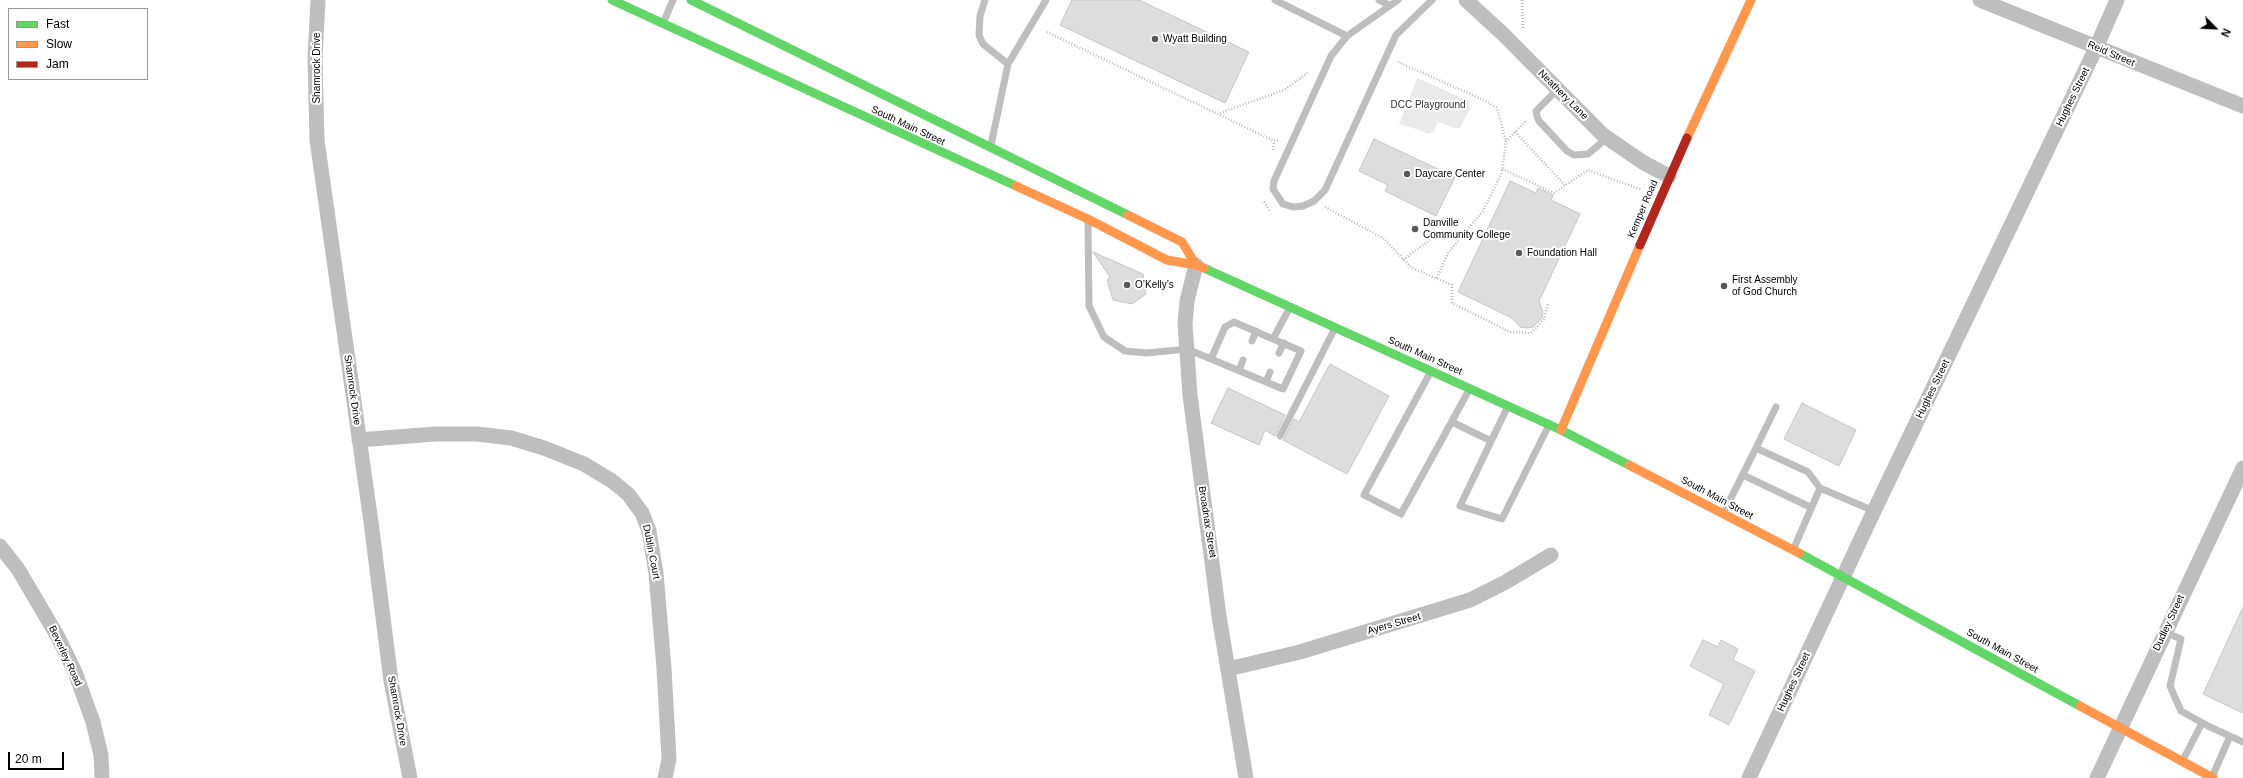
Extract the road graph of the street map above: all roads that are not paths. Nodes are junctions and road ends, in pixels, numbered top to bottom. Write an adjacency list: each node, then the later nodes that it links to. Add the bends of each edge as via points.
1 (318, 0): 48 (street, Shamrock Drive, via 315,59 317,140)
2 (612, 0): 16 (main road, South Main Street)
3 (673, 0): 16 (lane)
4 (691, 0): 23 (main road, South Main Street)
5 (985, 0): 19 (lane, via 979,35 983,44)
6 (1046, 0): 19 (lane)
7 (1275, 0): 17 (lane)
8 (1379, 0): 15 (lane)
9 (1398, 0): 15 (lane)
10 (1432, 0): 17 (lane, via 1396,34 1325,190 1314,201 1303,206 1283,204 1272,189 1274,181 1331,56)
11 (1466, 0): 20 (street, Neathery Lane)
12 (1751, 0): 24 (main road, Kemper Road)
13 (1980, 0): 18 (street, Reid Street)
14 (2117, 0): 18 (street, Hughes Street)
15 (1387, 2): 17 (lane)
16 (663, 23): 25 (main road, South Main Street)
17 (1347, 36)
18 (2096, 48): 21 (street, Reid Street); 55 (street, Hughes Street)
19 (1008, 64): 23 (lane)
20 (1557, 90): 22 (street, Neathery Lane); 22 (lane, via 1536,111 1539,121 1567,151 1574,155 1588,154)
21 (2243, 106)
22 (1607, 138): 24 (street, Neathery Lane)
23 (991, 148): 26 (main road, South Main Street, via 1182,242)
24 (1669, 176): 46 (main road, Kemper Road)
25 (1088, 220): 26 (main road, South Main Street, via 1167,260); 33 (lane, via 1089,306 1104,337 1125,351 1147,353)
26 (1196, 265): 27 (main road, South Main Street); 33 (street, Broadnax Street, via 1187,301)
27 (1290, 307): 28 (main road, South Main Street); 30 (lane)
28 (1335, 328): 38 (main road, South Main Street); 47 (lane)
29 (1256, 331): 30 (lane); 31 (lane); 35 (lane, via 1234,322 1225,327)
30 (1273, 339): 32 (lane)
31 (1252, 341)
32 (1284, 343): 34 (lane); 40 (lane, via 1301,351 1283,389)
33 (1187, 349): 35 (lane); 62 (street, Broadnax Street, via 1200,477)
34 (1279, 353)
35 (1211, 359): 37 (lane)
36 (1243, 360): 37 (lane)
37 (1239, 370): 40 (lane)
38 (1431, 371): 41 (main road, South Main Street); 44 (lane, via 1364,495 1401,514)
39 (1270, 372): 40 (lane)
40 (1266, 382)
41 (1470, 388): 42 (main road, South Main Street); 44 (lane)
42 (1508, 406): 45 (main road, South Main Street); 49 (lane)
43 (1776, 407): 50 (lane)
44 (1452, 422): 49 (lane)
45 (1550, 425): 46 (main road, South Main Street); 49 (lane, via 1502,519 1460,506)
46 (1561, 430): 56 (main road, South Main Street)
47 (1280, 436)
48 (359, 440): 69 (street, Shamrock Drive, via 391,681); 70 (street, Dublin Court, via 435,434 477,434 511,438 584,464 628,494 642,513 649,531 656,573 669,759)
49 (1491, 441)
50 (1756, 448): 52 (lane); 53 (lane, via 1808,472)
51 (2243, 468): 61 (street, Dudley Street)
52 (1743, 475): 54 (lane); 56 (lane)
53 (1820, 488): 54 (lane); 55 (lane)
54 (1810, 508): 58 (lane)
55 (1874, 511): 60 (street, Hughes Street)
56 (1723, 513): 58 (main road, South Main Street)
57 (0, 546): 68 (street, Beverley Road, via 18,569 58,636 75,672 93,722)
58 (1793, 550): 60 (main road, South Main Street)
59 (1551, 555): 62 (street, Ayers Street, via 1470,600 1300,652)
60 (1843, 577): 64 (main road, South Main Street); 72 (street, Hughes Street)
61 (2164, 632): 63 (lane, via 2181,639 2170,686 2181,711); 64 (street, Dudley Street)
62 (1228, 669): 71 (street, Broadnax Street)
63 (2202, 723): 65 (lane); 67 (lane)
64 (2119, 727): 67 (main road, South Main Street); 73 (street, Dudley Street)
65 (2230, 736): 66 (lane); 74 (lane)
66 (2243, 742)
67 (2183, 762): 74 (main road, South Main Street)
68 (102, 778)
69 (410, 778)
70 (665, 778)
71 (1246, 778)
72 (1749, 778)
73 (2097, 778)
74 (2213, 778)

